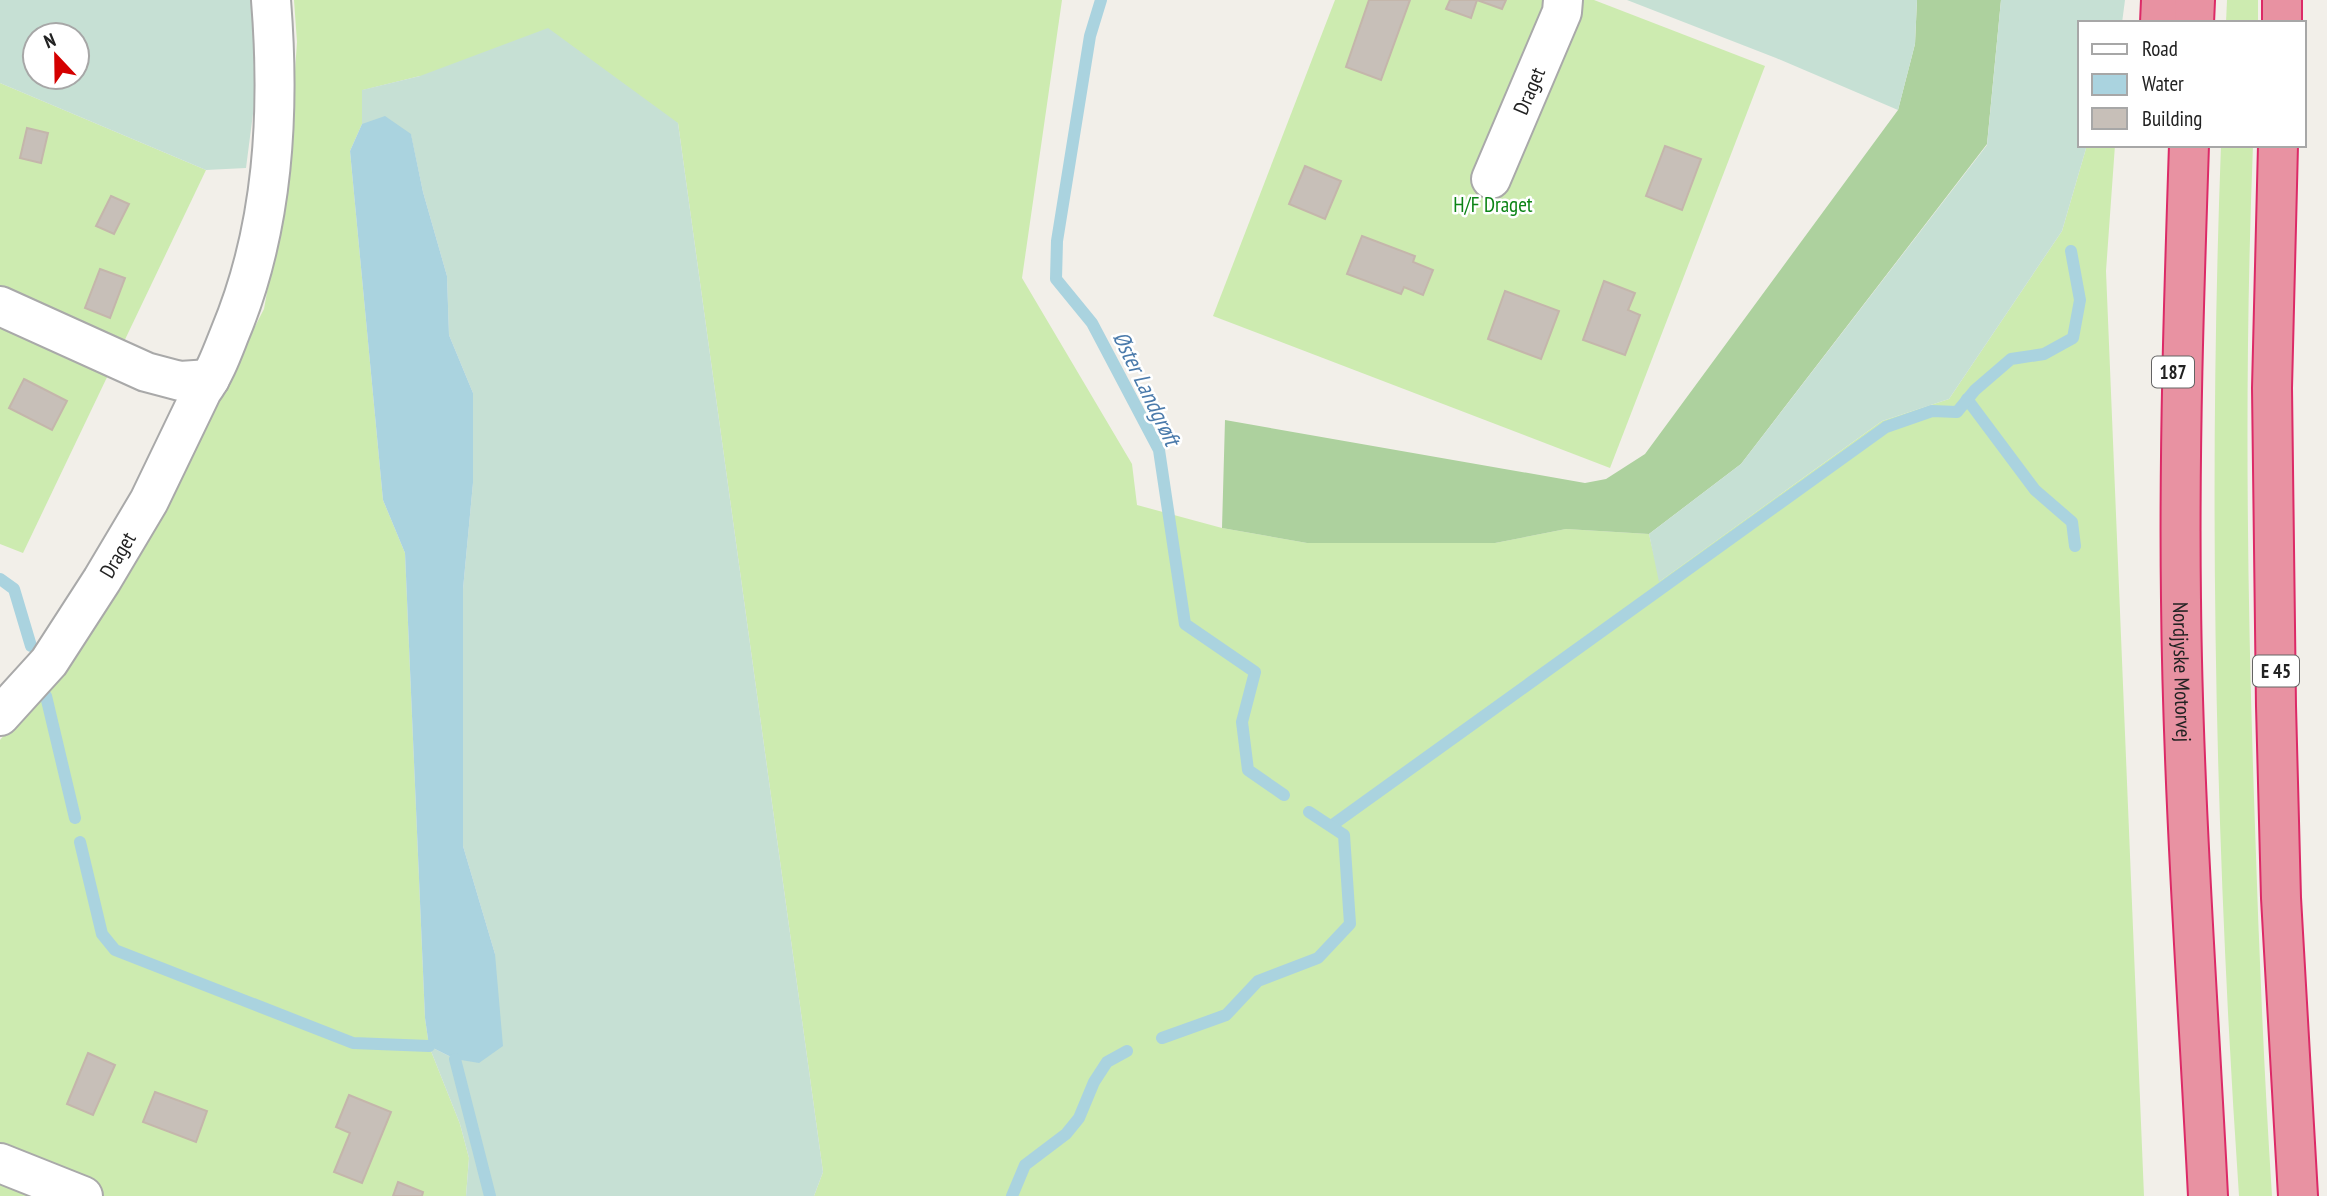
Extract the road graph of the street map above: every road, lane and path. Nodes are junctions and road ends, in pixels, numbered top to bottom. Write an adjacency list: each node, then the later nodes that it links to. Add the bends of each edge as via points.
1 (271, 0): 14 (street, Draget, via 274,152 263,226 241,306)
2 (1563, 0): 12 (street, Draget, via 1562,12)
3 (2161, 0): 6 (highway)
4 (2195, 0): 7 (highway)
5 (2282, 0): 8 (highway)
6 (2160, 21)
7 (2194, 21)
8 (2282, 21)
9 (2165, 147): 15 (highway, 187)
10 (2189, 147): 15 (highway, Nordjyske Motorvej)
11 (2278, 147): 20 (highway, E 45, via 2272,388 2277,720 2281,898)
12 (1491, 179)
13 (0, 306): 14 (street, via 146,372 180,381)
14 (211, 379): 16 (street, Draget, via 149,502 102,580 49,662)
15 (2180, 599): 19 (highway, Nordjyske Motorvej, via 2187,843)
16 (0, 716)
17 (0, 1163): 18 (street)
18 (83, 1196)
19 (2208, 1196)
20 (2298, 1196)

